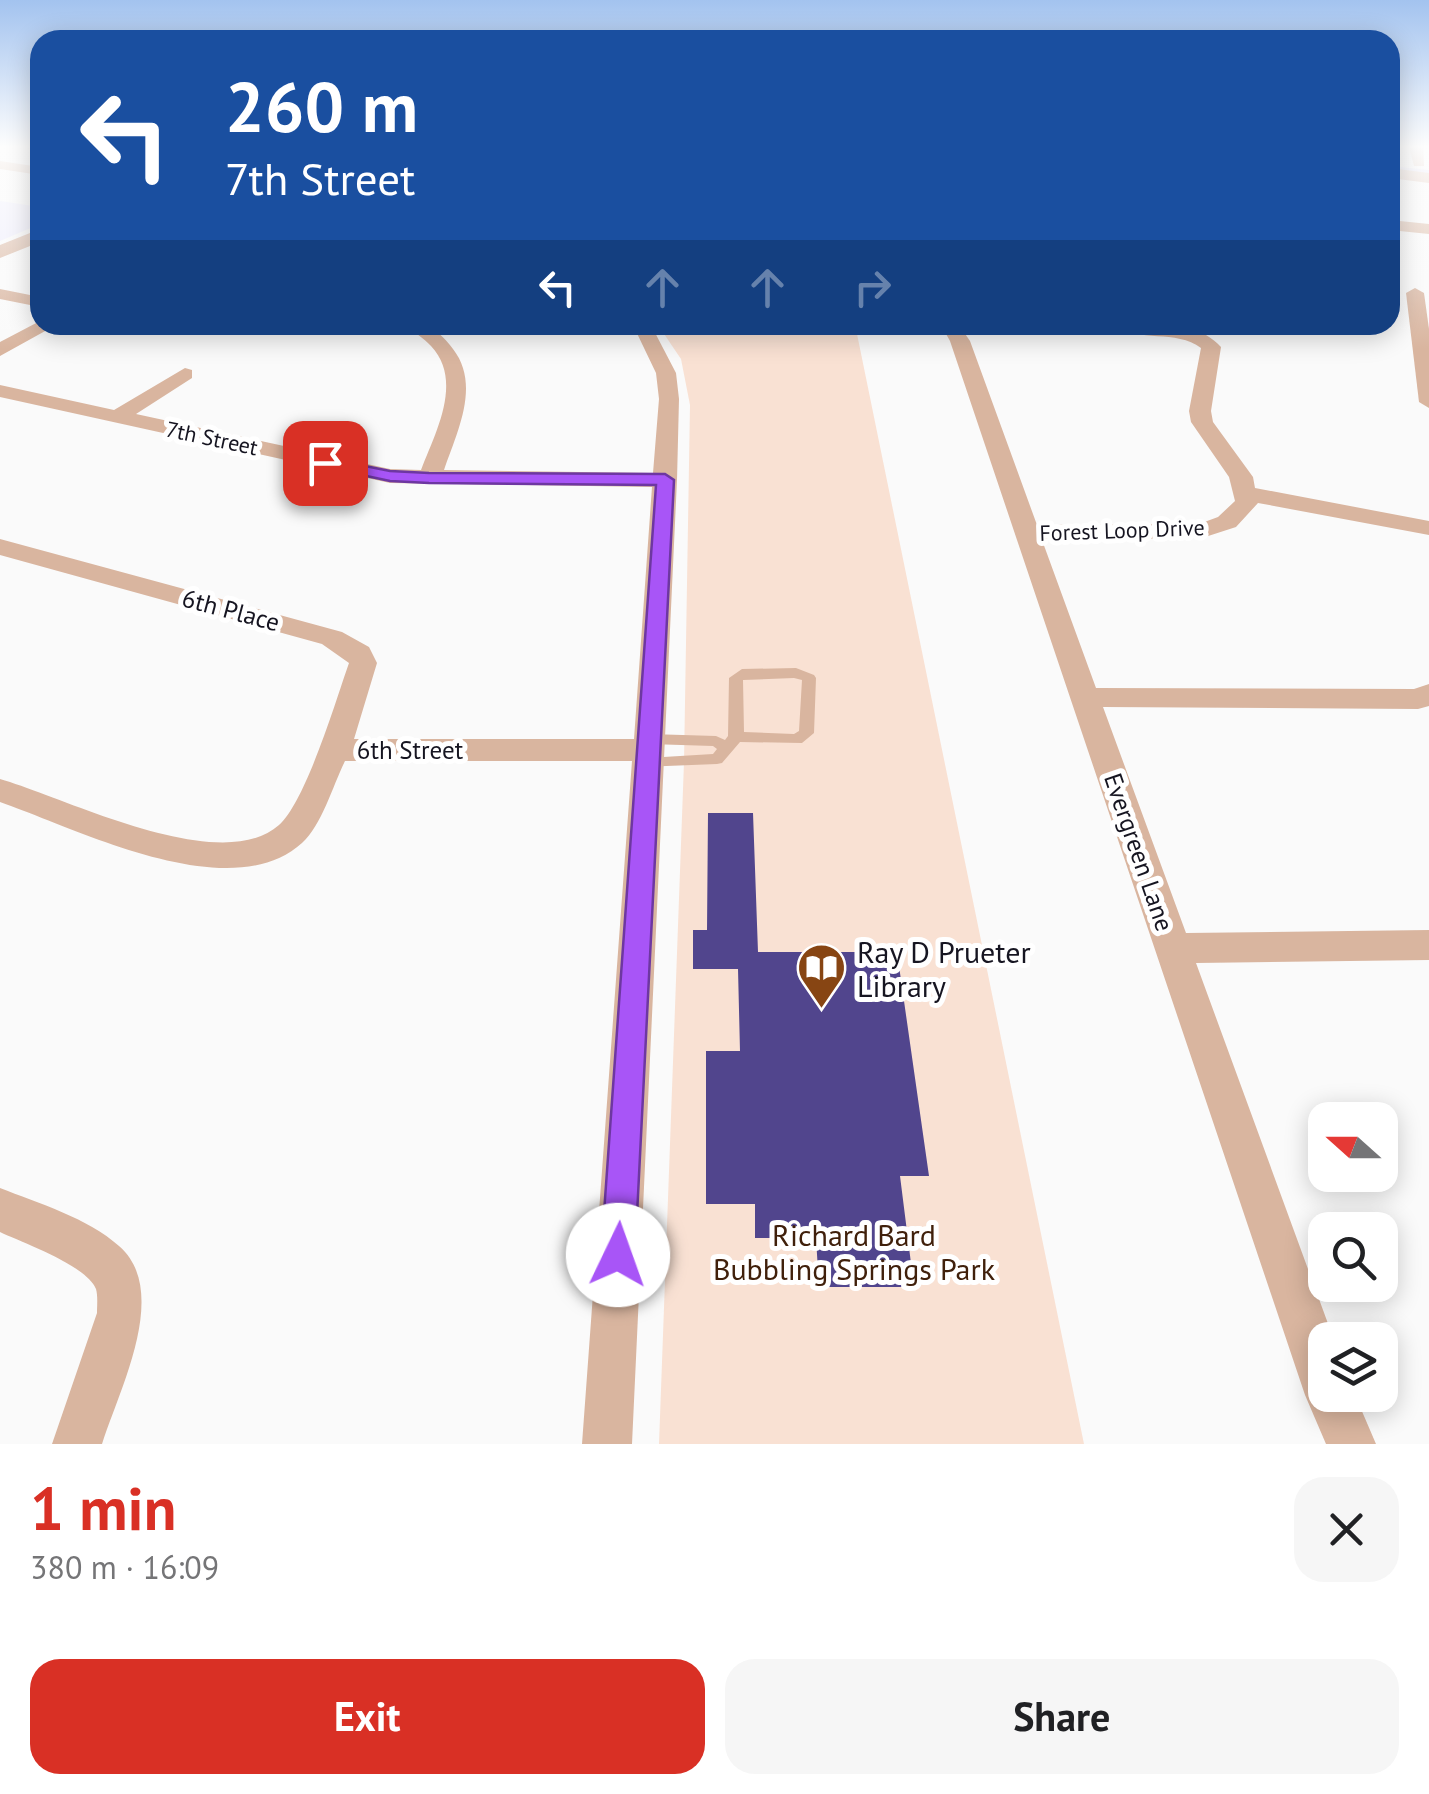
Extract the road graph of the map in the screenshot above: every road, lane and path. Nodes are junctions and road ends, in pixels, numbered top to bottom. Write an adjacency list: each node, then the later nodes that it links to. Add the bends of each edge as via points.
1 (1400, 226): 2 (street)
2 (1429, 229)
3 (30, 239): 4 (street)
4 (0, 252)
5 (0, 294): 7 (street)
6 (1422, 294): 16 (street)
7 (30, 300)
8 (30, 334): 13 (street)
9 (428, 335): 18 (street, via 454,362 459,380)
10 (647, 335): 19 (street, via 666,373)
11 (956, 335): 22 (street, Evergreen Lane)
12 (1192, 335): 20 (street, via 1212,347 1202,422)
13 (0, 350)
14 (185, 374): 17 (street, 7th Street)
15 (0, 391): 17 (street, 7th Street)
16 (1429, 402)
17 (117, 417): 18 (street, 7th Street, via 360,470)
18 (429, 478): 19 (street, 7th Street)
19 (665, 480): 28 (street)
20 (1248, 494): 21 (street); 22 (street, Forest Loop Drive, via 1236,517 1202,531)
21 (1429, 528)
22 (1026, 534): 25 (street, Evergreen Lane)
23 (0, 548): 27 (street, 6th Place, via 348,644 363,663)
24 (1429, 694): 25 (street)
25 (1083, 696): 31 (street, Evergreen Lane)
26 (731, 742): 26 (lane, via 736,678 809,678 806,734); 28 (lane); 28 (lane, via 717,759)
27 (335, 750): 28 (street, 6th Street); 29 (street, 6th Street, via 292,833 242,858 182,853)
28 (648, 751): 36 (street)
29 (0, 790)
30 (1429, 944): 31 (street)
31 (1172, 948): 33 (street, Evergreen Lane)
32 (0, 1209): 35 (street, via 80,1246 105,1262 120,1285 120,1313)
33 (1308, 1334)
34 (1337, 1412): 37 (street)
35 (78, 1444)
36 (607, 1444)
37 (1351, 1444)

